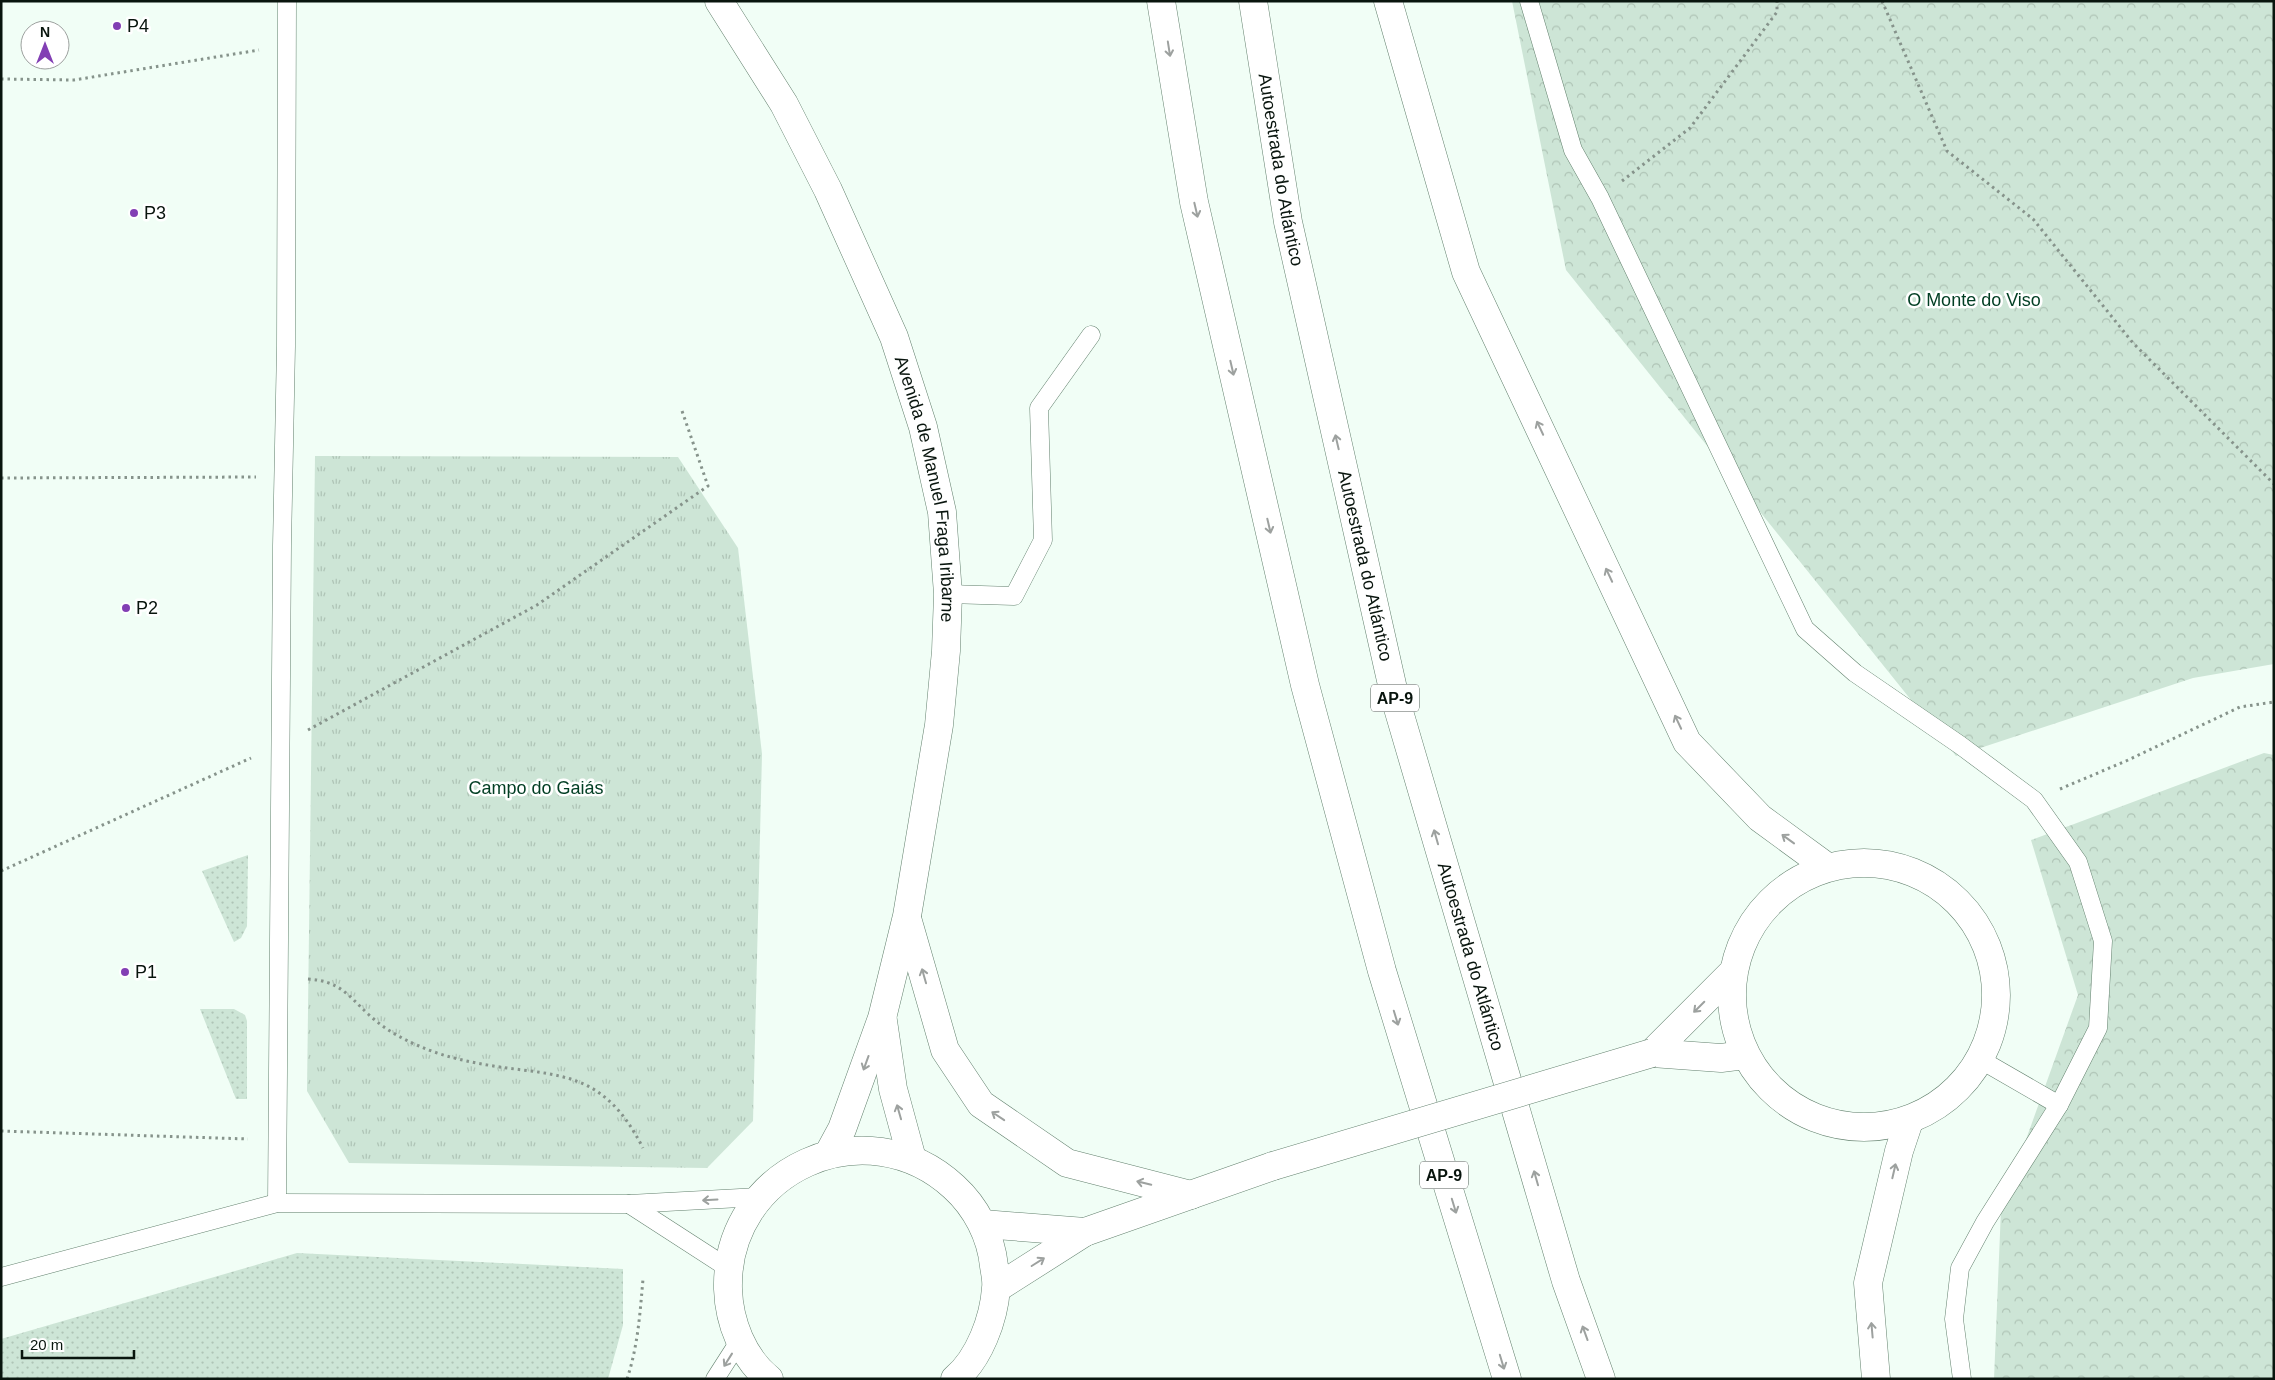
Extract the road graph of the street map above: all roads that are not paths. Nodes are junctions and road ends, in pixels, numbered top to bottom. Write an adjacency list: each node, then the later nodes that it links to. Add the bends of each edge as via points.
1 (287, 1): 22 (lane)
2 (719, 1): 8 (main road, Avenida de Manuel Fraga Iribarne, via 784,104 828,190 894,337 923,427 942,512)
3 (1161, 1): 33 (main road, AP-9, one-way to 33, via 1194,202 1305,685 1382,971)
4 (1253, 1): 34 (main road, Autoestrada do Atlántico / AP-9, one-way to 4, via 1566,1281 1395,698 1288,222)
5 (1388, 1): 9 (main road, one-way to 5, via 1760,818 1687,742 1466,272)
6 (1529, 1): 16 (lane, via 1573,150 1600,198 1805,629 1855,673 2034,800 2078,862 2103,941 2098,1028)
7 (1091, 335): 8 (lane, via 1039,408 1043,540 1014,596)
8 (948, 594): 10 (main road, Avenida de Manuel Fraga Iribarne, via 939,725)
9 (1827, 867): 11 (main road, via 1793,882 1765,906 1744,937); 15 (main road, via 1872,862 1916,872 1954,896 1982,932 1996,974 1996,1018)
10 (907, 916): 12 (main road, Avenida de Manuel Fraga Iribarne); 20 (main road, one-way to 10, via 1067,1163 981,1104 945,1050)
11 (1733, 972): 13 (main road, one-way to 13); 14 (main road, via 1732,1014)
12 (882, 1018): 18 (main road, Avenida de Manuel Fraga Iribarne, one-way to 18, via 842,1129); 19 (main road, Avenida de Manuel Fraga Iribarne, one-way to 12, via 893,1088)
13 (1652, 1053): 14 (main road, via 1721,1058); 20 (main road, bridge, via 1273,1166)
14 (1745, 1055): 17 (main road, via 1767,1086 1797,1110 1833,1124 1871,1128)
15 (1981, 1060): 16 (lane); 17 (main road, via 1962,1086 1937,1107)
16 (2059, 1105): 36 (lane, via 1985,1222 1960,1268 1954,1319)
17 (1909, 1121): 35 (main road, one-way to 17, via 1868,1283)
18 (829, 1153): 19 (main road, via 871,1150); 21 (main road, via 790,1170)
19 (912, 1159): 24 (main road, via 941,1175 965,1197)
20 (1191, 1195): 25 (main road)
21 (758, 1197): 23 (lane, one-way to 23); 26 (main road, via 737,1233)
22 (277, 1203): 23 (lane); 27 (lane)
23 (629, 1204): 26 (lane)
24 (983, 1224): 25 (main road); 28 (main road, via 993,1255)
25 (1085, 1232): 28 (main road, one-way to 25)
26 (728, 1268): 29 (main road, via 728,1305)
27 (1, 1276)
28 (996, 1288): 32 (main road, via 987,1333 963,1372)
29 (740, 1340): 30 (lane, one-way to 30); 31 (main road)
30 (716, 1379)
31 (769, 1379)
32 (955, 1379)
33 (1507, 1379)
34 (1601, 1379)
35 (1876, 1379)
36 (1962, 1379)

